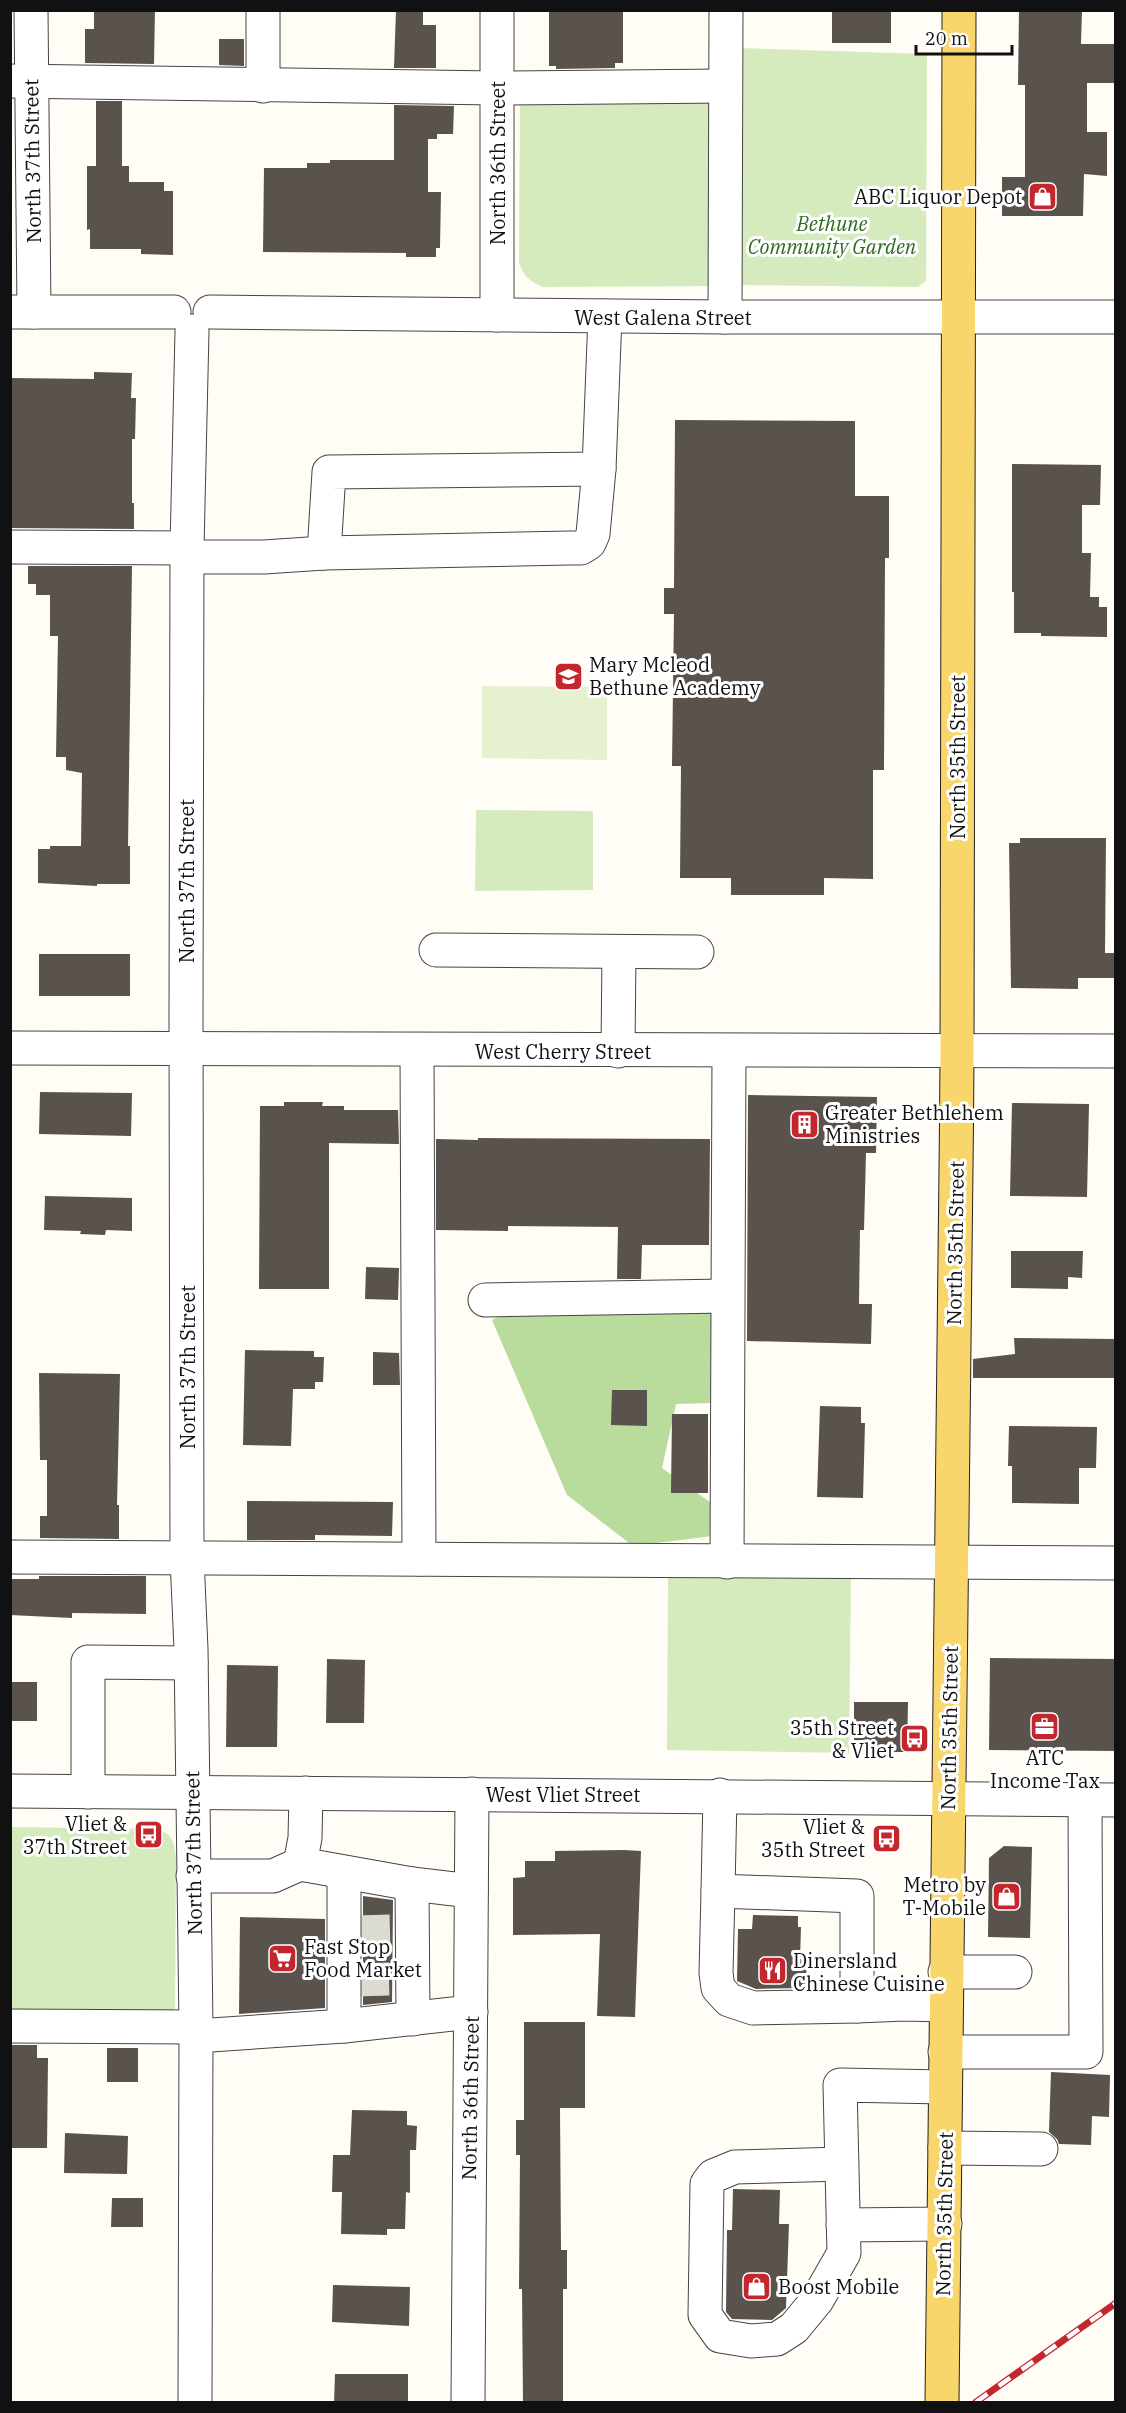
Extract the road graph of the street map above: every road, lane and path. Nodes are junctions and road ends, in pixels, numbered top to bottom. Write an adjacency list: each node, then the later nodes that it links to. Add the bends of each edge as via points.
1 (31, 10): 6 (street, North 37th Street)
2 (263, 10): 7 (street)
3 (497, 10): 9 (street, North 36th Street)
4 (726, 10): 8 (street)
5 (959, 10): 16 (main road, North 35th Street)
6 (20, 81): 7 (street); 10 (street, North 37th Street)
7 (263, 86): 9 (street)
8 (725, 86): 9 (street); 13 (street)
9 (496, 88): 11 (street, North 36th Street)
10 (22, 312): 15 (street, West Galena Street)
11 (497, 315): 12 (street, West Galena Street); 15 (street, West Galena Street)
12 (605, 316): 13 (street, West Galena Street); 17 (street)
13 (725, 317): 16 (street, West Galena Street)
14 (1116, 317): 16 (street, West Galena Street)
15 (192, 318): 19 (street, North 37th Street)
16 (957, 318): 29 (main road, North 35th Street)
17 (599, 469): 20 (street, via 593,534 581,548); 20 (street, via 329,472)
18 (10, 547): 19 (street)
19 (187, 552): 20 (street, via 264,557); 25 (street, North 37th Street)
20 (324, 553)
21 (436, 950): 22 (street)
22 (619, 952): 23 (street); 27 (street)
23 (697, 952)
24 (10, 1048): 25 (street, West Cherry Street)
25 (187, 1050): 26 (street, West Cherry Street); 34 (street, North 37th Street)
26 (417, 1051): 27 (street, West Cherry Street); 35 (street)
27 (618, 1051): 28 (street, West Cherry Street)
28 (729, 1051): 29 (street, West Cherry Street); 31 (street)
29 (957, 1051): 30 (street, West Cherry Street); 37 (main road, North 35th Street)
30 (1116, 1051)
31 (727, 1296): 32 (street); 36 (street)
32 (485, 1300)
33 (10, 1557): 34 (street)
34 (187, 1558): 35 (street); 39 (street, North 37th Street)
35 (419, 1559): 36 (street)
36 (727, 1562): 37 (street)
37 (952, 1563): 38 (street); 46 (main road, North 35th Street)
38 (1116, 1563)
39 (191, 1663): 41 (street, via 88,1662); 42 (street, North 37th Street)
40 (10, 1791): 41 (street, West Vliet Street)
41 (88, 1792): 42 (street, West Vliet Street)
42 (192, 1793): 43 (street, West Vliet Street); 50 (street, North 37th Street)
43 (306, 1793): 44 (street, West Vliet Street); 48 (street)
44 (472, 1794): 45 (street, West Vliet Street); 52 (street, North 36th Street)
45 (720, 1796): 46 (street, West Vliet Street); 53 (street)
46 (947, 1798): 47 (street, West Vliet Street); 54 (main road, North 35th Street)
47 (1100, 1800): 63 (street, via 1086,2052)
48 (300, 1864): 49 (street); 50 (street, via 273,1876)
49 (344, 1872): 51 (street); 61 (street, via 350,1932 350,1980)
50 (193, 1876): 62 (street, North 37th Street)
51 (412, 1884): 52 (street); 59 (street, via 403,1931 402,1978)
52 (471, 1891): 58 (street, North 36th Street)
53 (718, 1891): 57 (street, via 716,1973 718,1988 729,2000 753,2008); 57 (street, via 857,1896)
54 (945, 1971): 55 (street); 56 (main road, North 35th Street)
55 (1015, 1972)
56 (945, 2005): 57 (street); 63 (main road, North 35th Street)
57 (857, 2006)
58 (471, 2012): 59 (street); 71 (street, North 36th Street)
59 (413, 2019): 61 (street)
60 (10, 2026): 62 (street)
61 (344, 2026): 62 (street)
62 (196, 2032): 70 (street, North 37th Street)
63 (945, 2052): 64 (main road, North 35th Street)
64 (945, 2087): 65 (main road, North 35th Street); 67 (street, via 840,2085)
65 (945, 2148): 66 (street); 68 (main road, North 35th Street)
66 (1041, 2149)
67 (842, 2164): 69 (street); 69 (street, via 735,2167 713,2176 707,2184 705,2315 720,2336 751,2341 777,2339 794,2328 844,2253)
68 (945, 2224): 69 (street); 72 (main road, North 35th Street)
69 (843, 2225)
70 (195, 2403)
71 (468, 2403)
72 (942, 2403)

